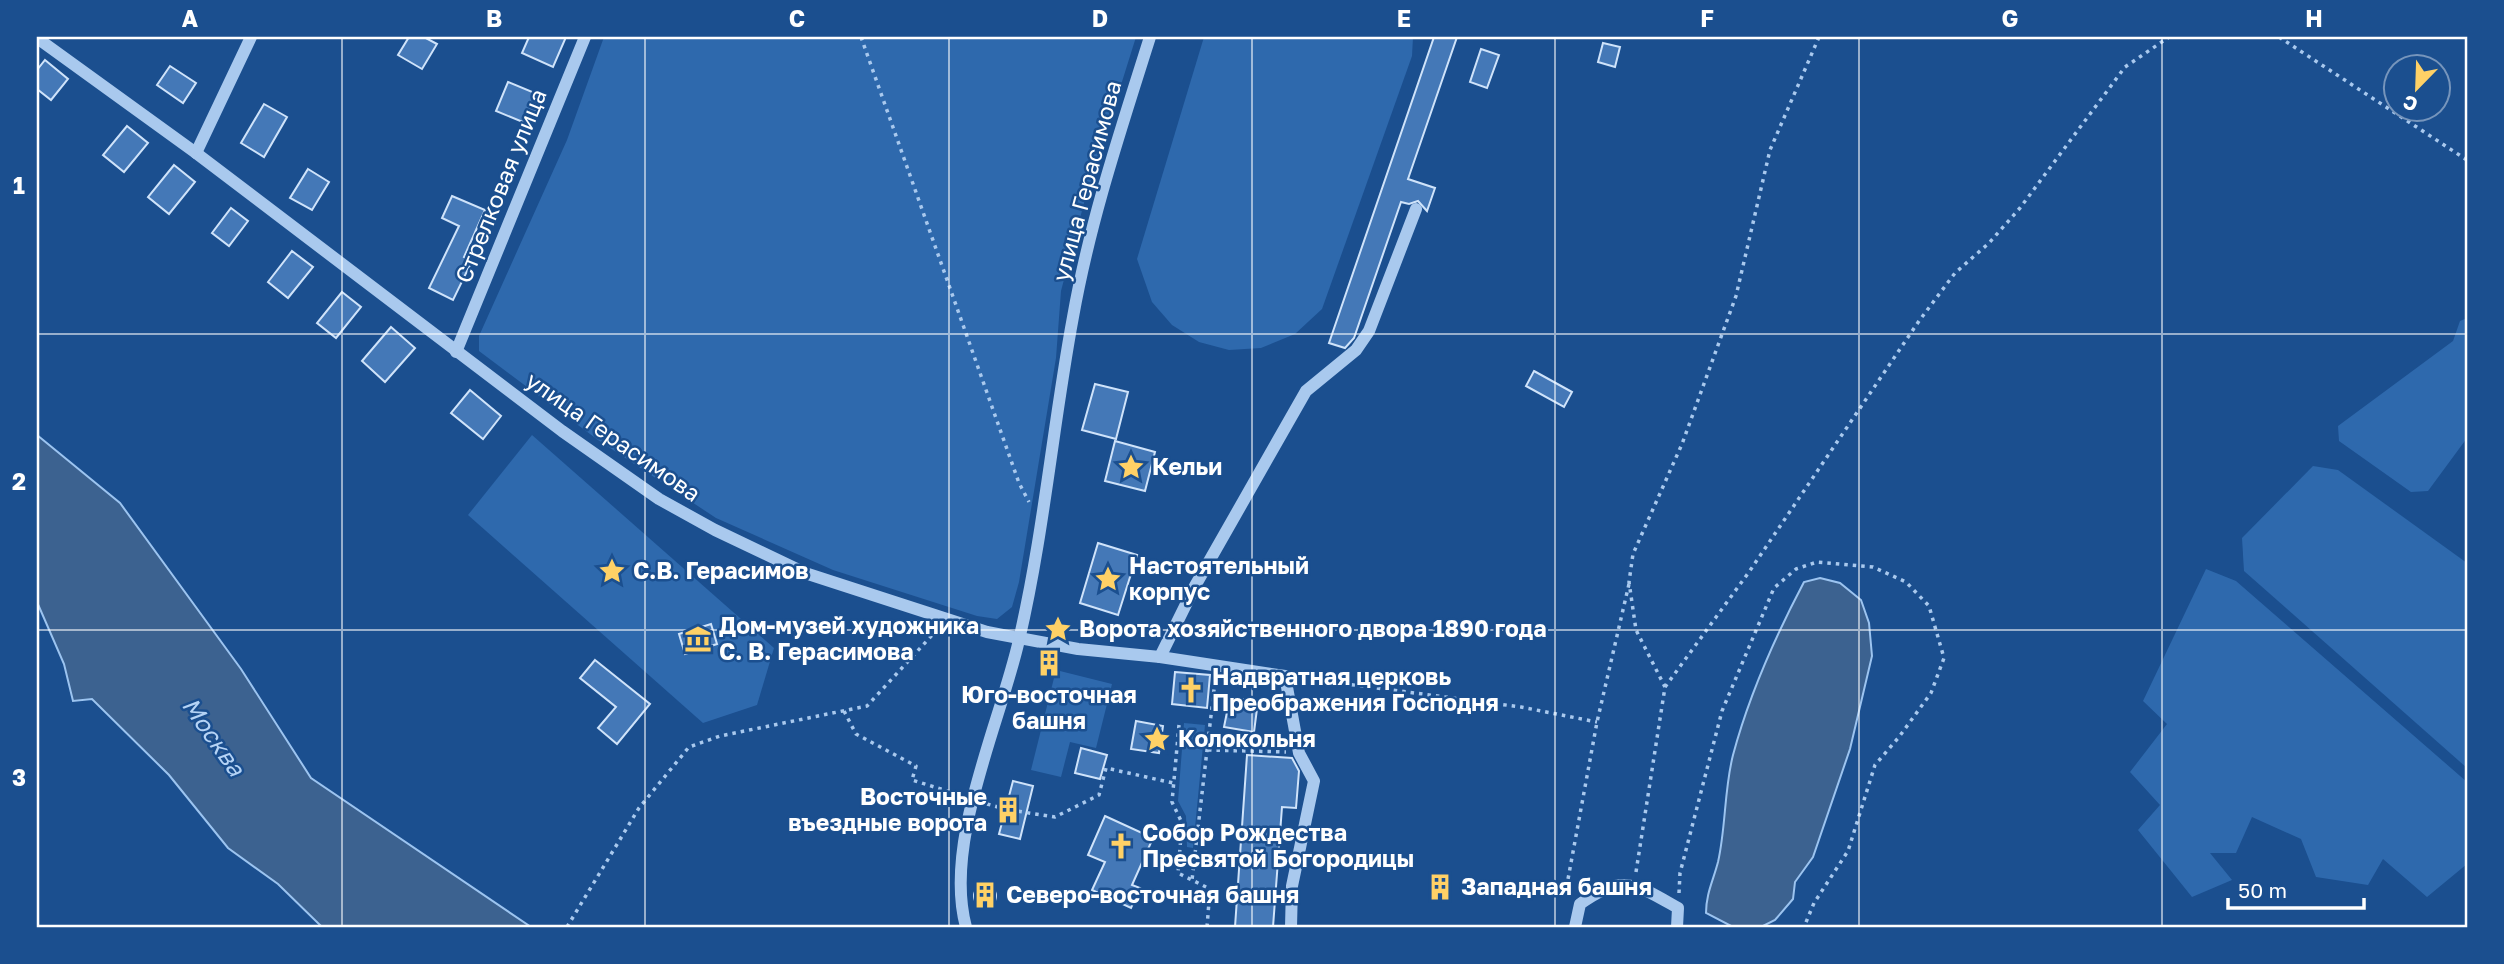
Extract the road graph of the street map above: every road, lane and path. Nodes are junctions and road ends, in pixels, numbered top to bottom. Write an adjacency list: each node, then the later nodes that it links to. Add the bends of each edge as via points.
1 (251, 37): 9 (street)
2 (585, 37): 12 (street, Стрелковая улица)
3 (862, 37): 13 (path, via 1019,483)
4 (1150, 37): 13 (street, улица Герасимова, via 1085,256)
5 (1819, 37): 14 (path, via 1770,150 1736,296 1682,444 1633,554)
6 (2169, 37): 20 (path, via 2125,67 2020,208 1955,273)
7 (2279, 37): 10 (path)
8 (37, 38): 9 (street, улица Герасимова)
9 (196, 153): 12 (street, улица Герасимова)
10 (2467, 160)
11 (1416, 209): 17 (street, via 1369,331 1356,350 1306,391)
12 (456, 352): 15 (street, улица Герасимова, via 676,509 805,573)
13 (1040, 522): 16 (street, улица Герасимова)
14 (1629, 582): 20 (path, via 1636,630); 22 (path)
15 (941, 618): 16 (street, улица Герасимова); 21 (path, via 932,636 867,706)
16 (1019, 640): 17 (street); 34 (street, via 967,826 960,878)
17 (1160, 657): 18 (street)
18 (1216, 664): 19 (street); 24 (path)
19 (1285, 676): 22 (path, via 1521,706); 25 (street)
20 (1665, 687): 30 (path, via 1635,864)
21 (844, 711): 27 (path, via 856,734 916,766 912,780); 33 (path, via 720,736 688,747 639,808)
22 (1597, 722): 31 (path, via 1566,890)
23 (1179, 725): 26 (path)
24 (1208, 750): 25 (path); 29 (path)
25 (1299, 752): 36 (street, via 1314,781 1292,886)
26 (1172, 783): 28 (path, via 1106,768 1099,795 1055,817); 29 (path, via 1172,802 1182,823 1178,873)
27 (946, 791)
28 (1010, 810)
29 (1192, 880): 35 (path, via 1210,889)
30 (1637, 885): 31 (street, via 1603,888); 32 (street)
31 (1580, 904): 37 (street)
32 (1678, 908): 38 (street); 39 (path, via 1680,873 1722,710 1774,588 1796,569 1817,562 1872,567 1906,582 1929,607 1944,658 1931,692 1875,765 1848,851)
33 (567, 927)
34 (966, 927)
35 (1207, 927)
36 (1291, 927)
37 (1575, 927)
38 (1677, 927)
39 (1804, 927)

